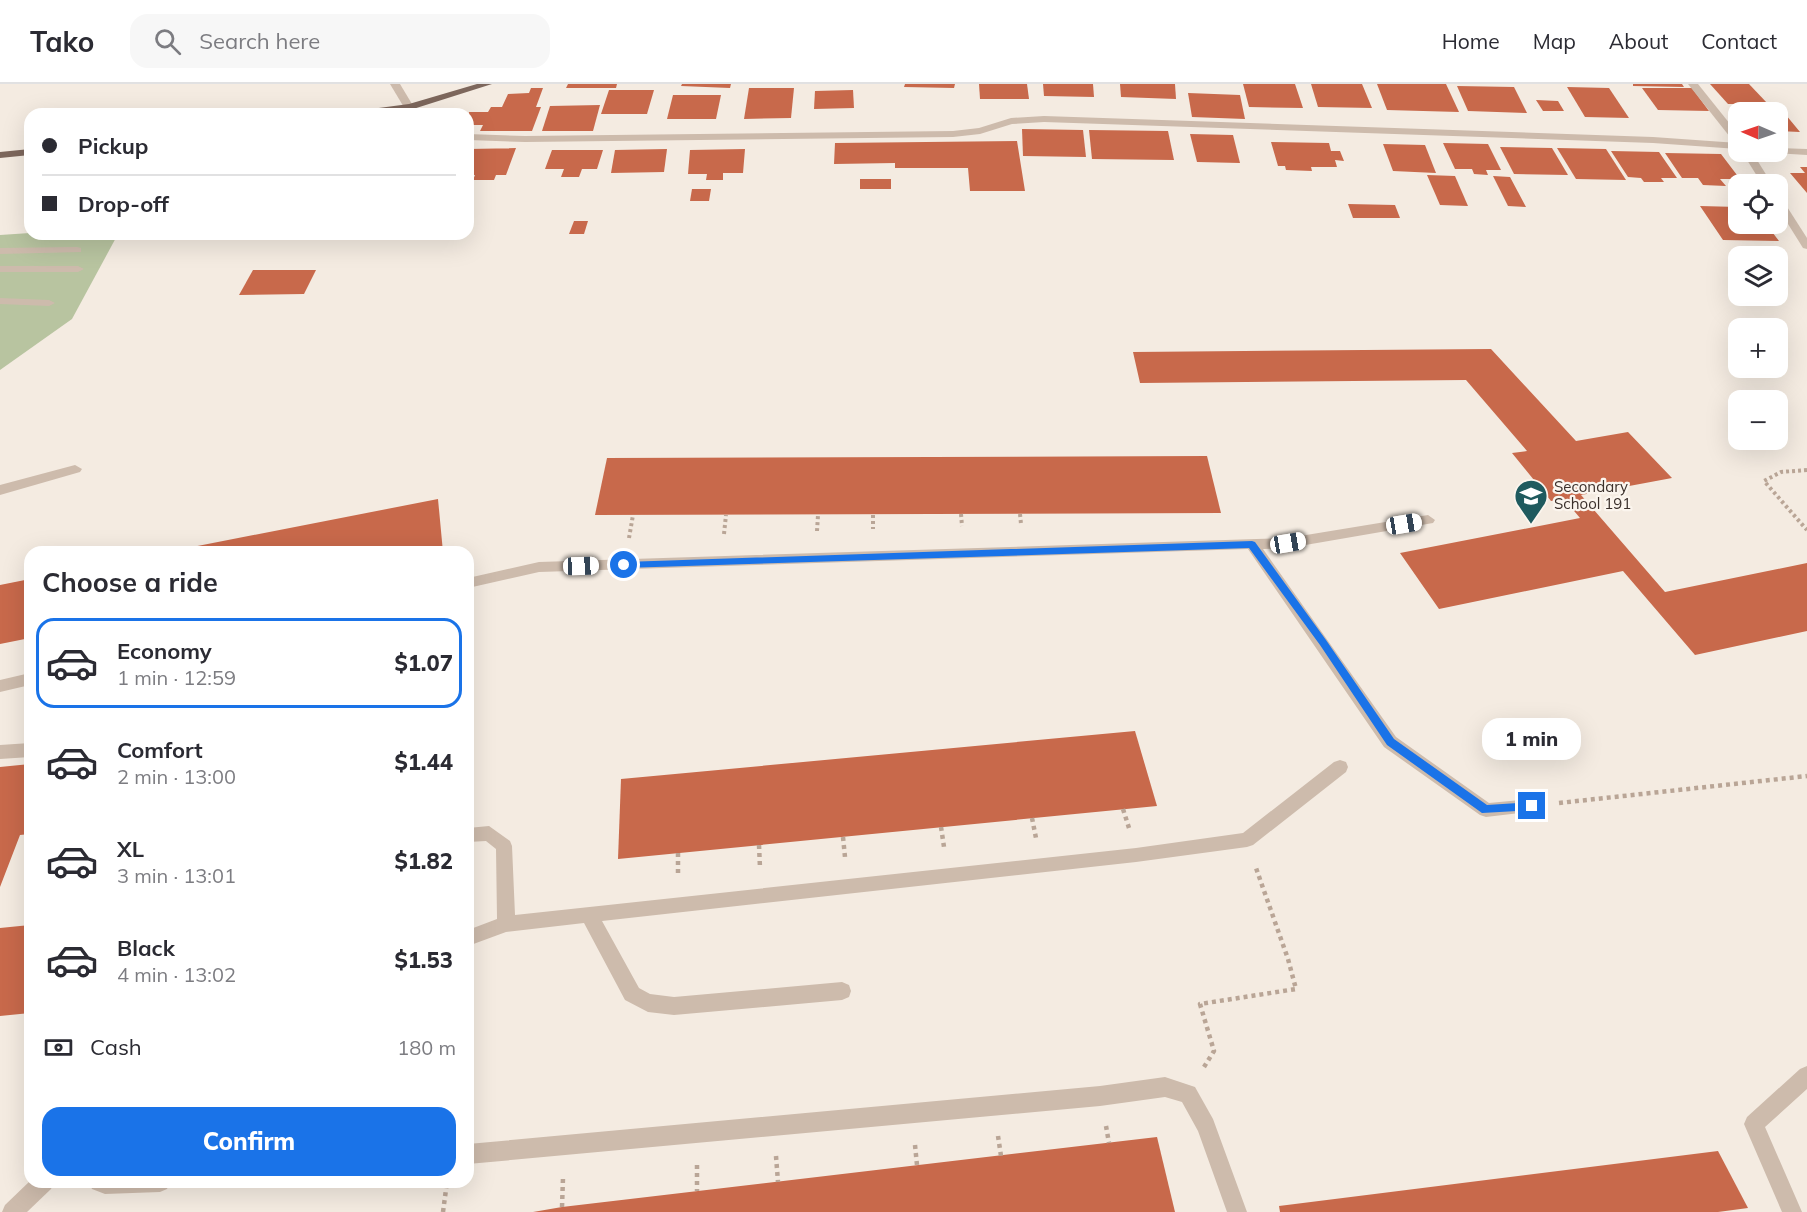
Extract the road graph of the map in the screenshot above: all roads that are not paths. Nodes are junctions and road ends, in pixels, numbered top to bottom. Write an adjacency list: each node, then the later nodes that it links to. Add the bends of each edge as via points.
1 (395, 84): 4 (street)
2 (487, 84): 5 (main road)
3 (1693, 84): 6 (street)
4 (410, 108)
5 (417, 108)
6 (1728, 128)
7 (474, 137): 8 (street, via 954,134 1011,121 1044,119)
8 (1728, 145)
9 (1788, 151): 10 (street)
10 (1807, 152)
11 (24, 153): 12 (main road)
12 (0, 155)
13 (1788, 217): 14 (street)
14 (1807, 246)
15 (77, 250): 16 (street)
16 (0, 251)
17 (78, 269): 18 (street)
18 (0, 270)
19 (0, 301): 20 (street)
20 (49, 303)
21 (75, 469): 22 (street)
22 (0, 490)
23 (1428, 520): 24 (street, via 1288,543)
24 (1252, 544): 25 (street, via 539,567); 31 (street, via 1390,742 1486,810)
25 (474, 582)
26 (24, 680): 27 (street)
27 (0, 686)
28 (24, 750): 29 (street)
29 (0, 752)
30 (1340, 767): 33 (street, via 1247,840)
31 (1532, 806)
32 (474, 834): 34 (street, via 489,833 504,846)
33 (590, 915): 34 (street); 36 (street, via 632,994 648,1003 674,1006)
34 (506, 924): 35 (street)
35 (474, 936)
36 (842, 991)
37 (1807, 1077): 42 (street, via 1754,1124)
38 (474, 1153): 41 (street, via 1064,1100 1165,1087 1188,1094 1206,1126)
39 (38, 1188): 40 (street)
40 (12, 1212)
41 (1237, 1212)
42 (1792, 1212)

